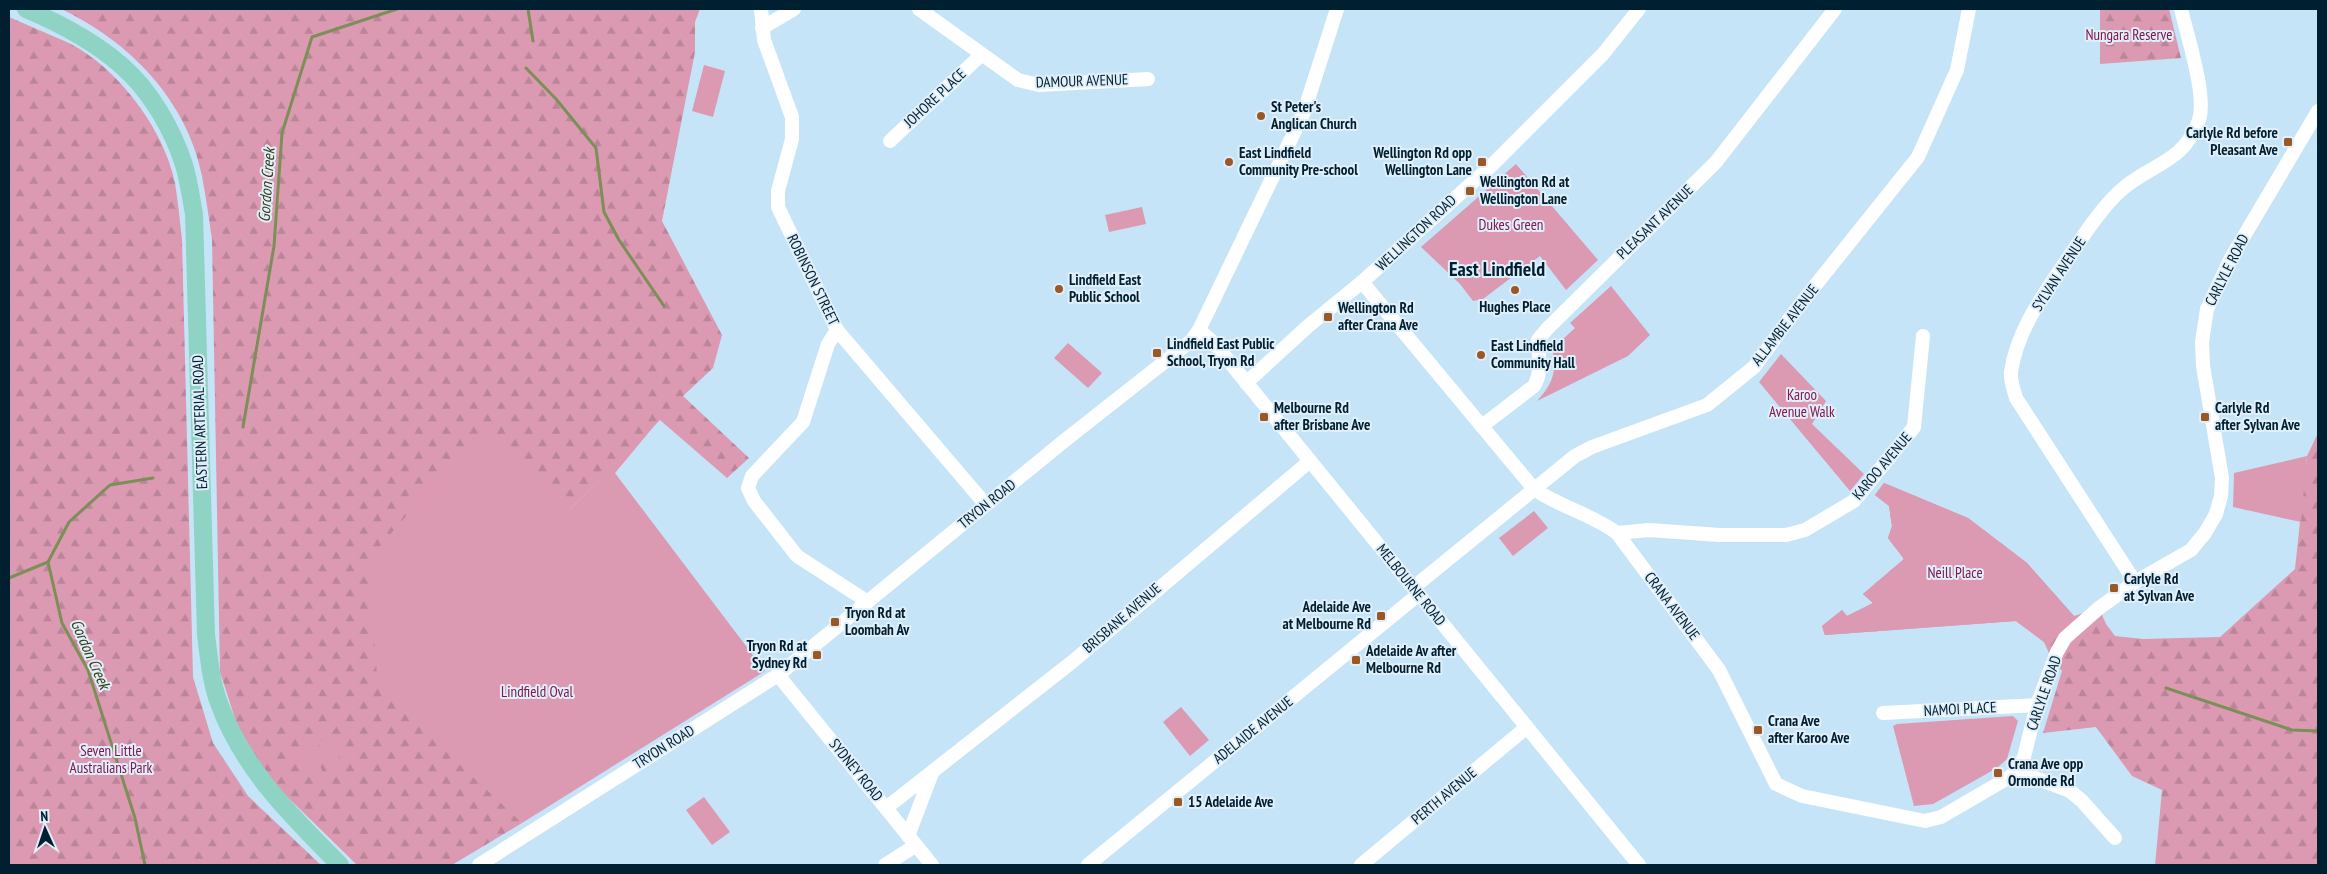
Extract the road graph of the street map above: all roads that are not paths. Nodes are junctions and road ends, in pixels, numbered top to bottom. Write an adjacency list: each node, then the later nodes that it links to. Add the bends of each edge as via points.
1 (26, 9): 38 (main road, EASTERN ARTERIAL ROAD, via 78,36 122,66 152,100 184,165 194,214 206,635 213,682 226,720 252,768 270,793)
2 (761, 9): 10 (street, ROBINSON STREET)
3 (794, 9): 10 (street)
4 (919, 9): 11 (street, DAMOUR AVENUE)
5 (1337, 9): 17 (street, TRYON ROAD, via 1304,112)
6 (1639, 9): 15 (street, WELLINGTON ROAD, via 1603,54 1492,165)
7 (1835, 9): 20 (street, PLEASANT AVENUE, via 1716,162 1538,340 1540,372 1534,386)
8 (1969, 9): 22 (street, ALLAMBIE AVENUE, via 1957,70 1918,157 1754,367 1708,405 1592,447 1575,456)
9 (2181, 9): 25 (street, SYLVAN AVENUE, via 2202,98 2200,118 2191,138 2175,155 2120,190 2095,219 2034,309 2015,354 2011,374 2016,398)
10 (762, 28): 16 (street, ROBINSON STREET, via 792,118 792,139 778,191 778,208)
11 (981, 56): 12 (street, DAMOUR AVENUE, via 1018,80 1039,85); 14 (street, JOHORE PLACE)
12 (1148, 79)
13 (2318, 111): 25 (street, CARLYLE ROAD, via 2231,258 2206,309 2202,366 2222,478 2222,496 2216,514 2191,550)
14 (890, 141)
15 (1362, 282): 19 (street, WELLINGTON ROAD); 20 (street, CRANA AVENUE)
16 (837, 330): 23 (street, ROBINSON STREET); 27 (street, via 828,344 803,422 752,476 748,488 754,501 797,556)
17 (1199, 330): 19 (street, MELBOURNE ROAD, via 1215,344); 23 (street, TRYON ROAD, via 1191,341)
18 (1923, 336): 24 (street, KAROO AVENUE, via 1914,427 1854,501 1805,530 1786,535 1649,530)
19 (1246, 383): 21 (street, MELBOURNE ROAD)
20 (1482, 426): 22 (street, CRANA AVENUE)
21 (1310, 461): 26 (street, MELBOURNE ROAD); 32 (street, BRISBANE AVENUE, via 1072,662)
22 (1534, 490): 24 (street, CRANA AVENUE, via 1599,520); 26 (street, ALLAMBIE AVENUE)
23 (986, 505): 27 (street, TRYON ROAD)
24 (1617, 533): 33 (street, CRANA AVENUE, via 1722,675 1776,784 1802,796 1925,821 1941,816)
25 (2135, 582): 29 (street, CARLYLE ROAD, via 2065,638)
26 (1416, 591): 31 (street, MELBOURNE ROAD); 42 (street, ADELAIDE AVENUE)
27 (868, 602): 28 (street, TRYON ROAD)
28 (778, 675): 34 (street, SYDNEY ROAD); 39 (street, TRYON ROAD)
29 (2037, 705): 30 (street, NAMOI PLACE); 33 (street, CARLYLE ROAD, via 2024,758)
30 (1883, 713)
31 (1527, 727): 37 (street, MELBOURNE ROAD); 43 (street, PERTH AVENUE)
32 (932, 772): 34 (street, BRISBANE AVENUE); 36 (street)
33 (2013, 774): 35 (street, via 2070,792)
34 (886, 808): 36 (street, SYDNEY ROAD)
35 (2115, 838)
36 (911, 841): 40 (street); 41 (street, SYDNEY ROAD)
37 (1635, 864)
38 (340, 865)
39 (479, 865)
40 (885, 865)
41 (932, 865)
42 (1088, 865)
43 (1361, 865)

